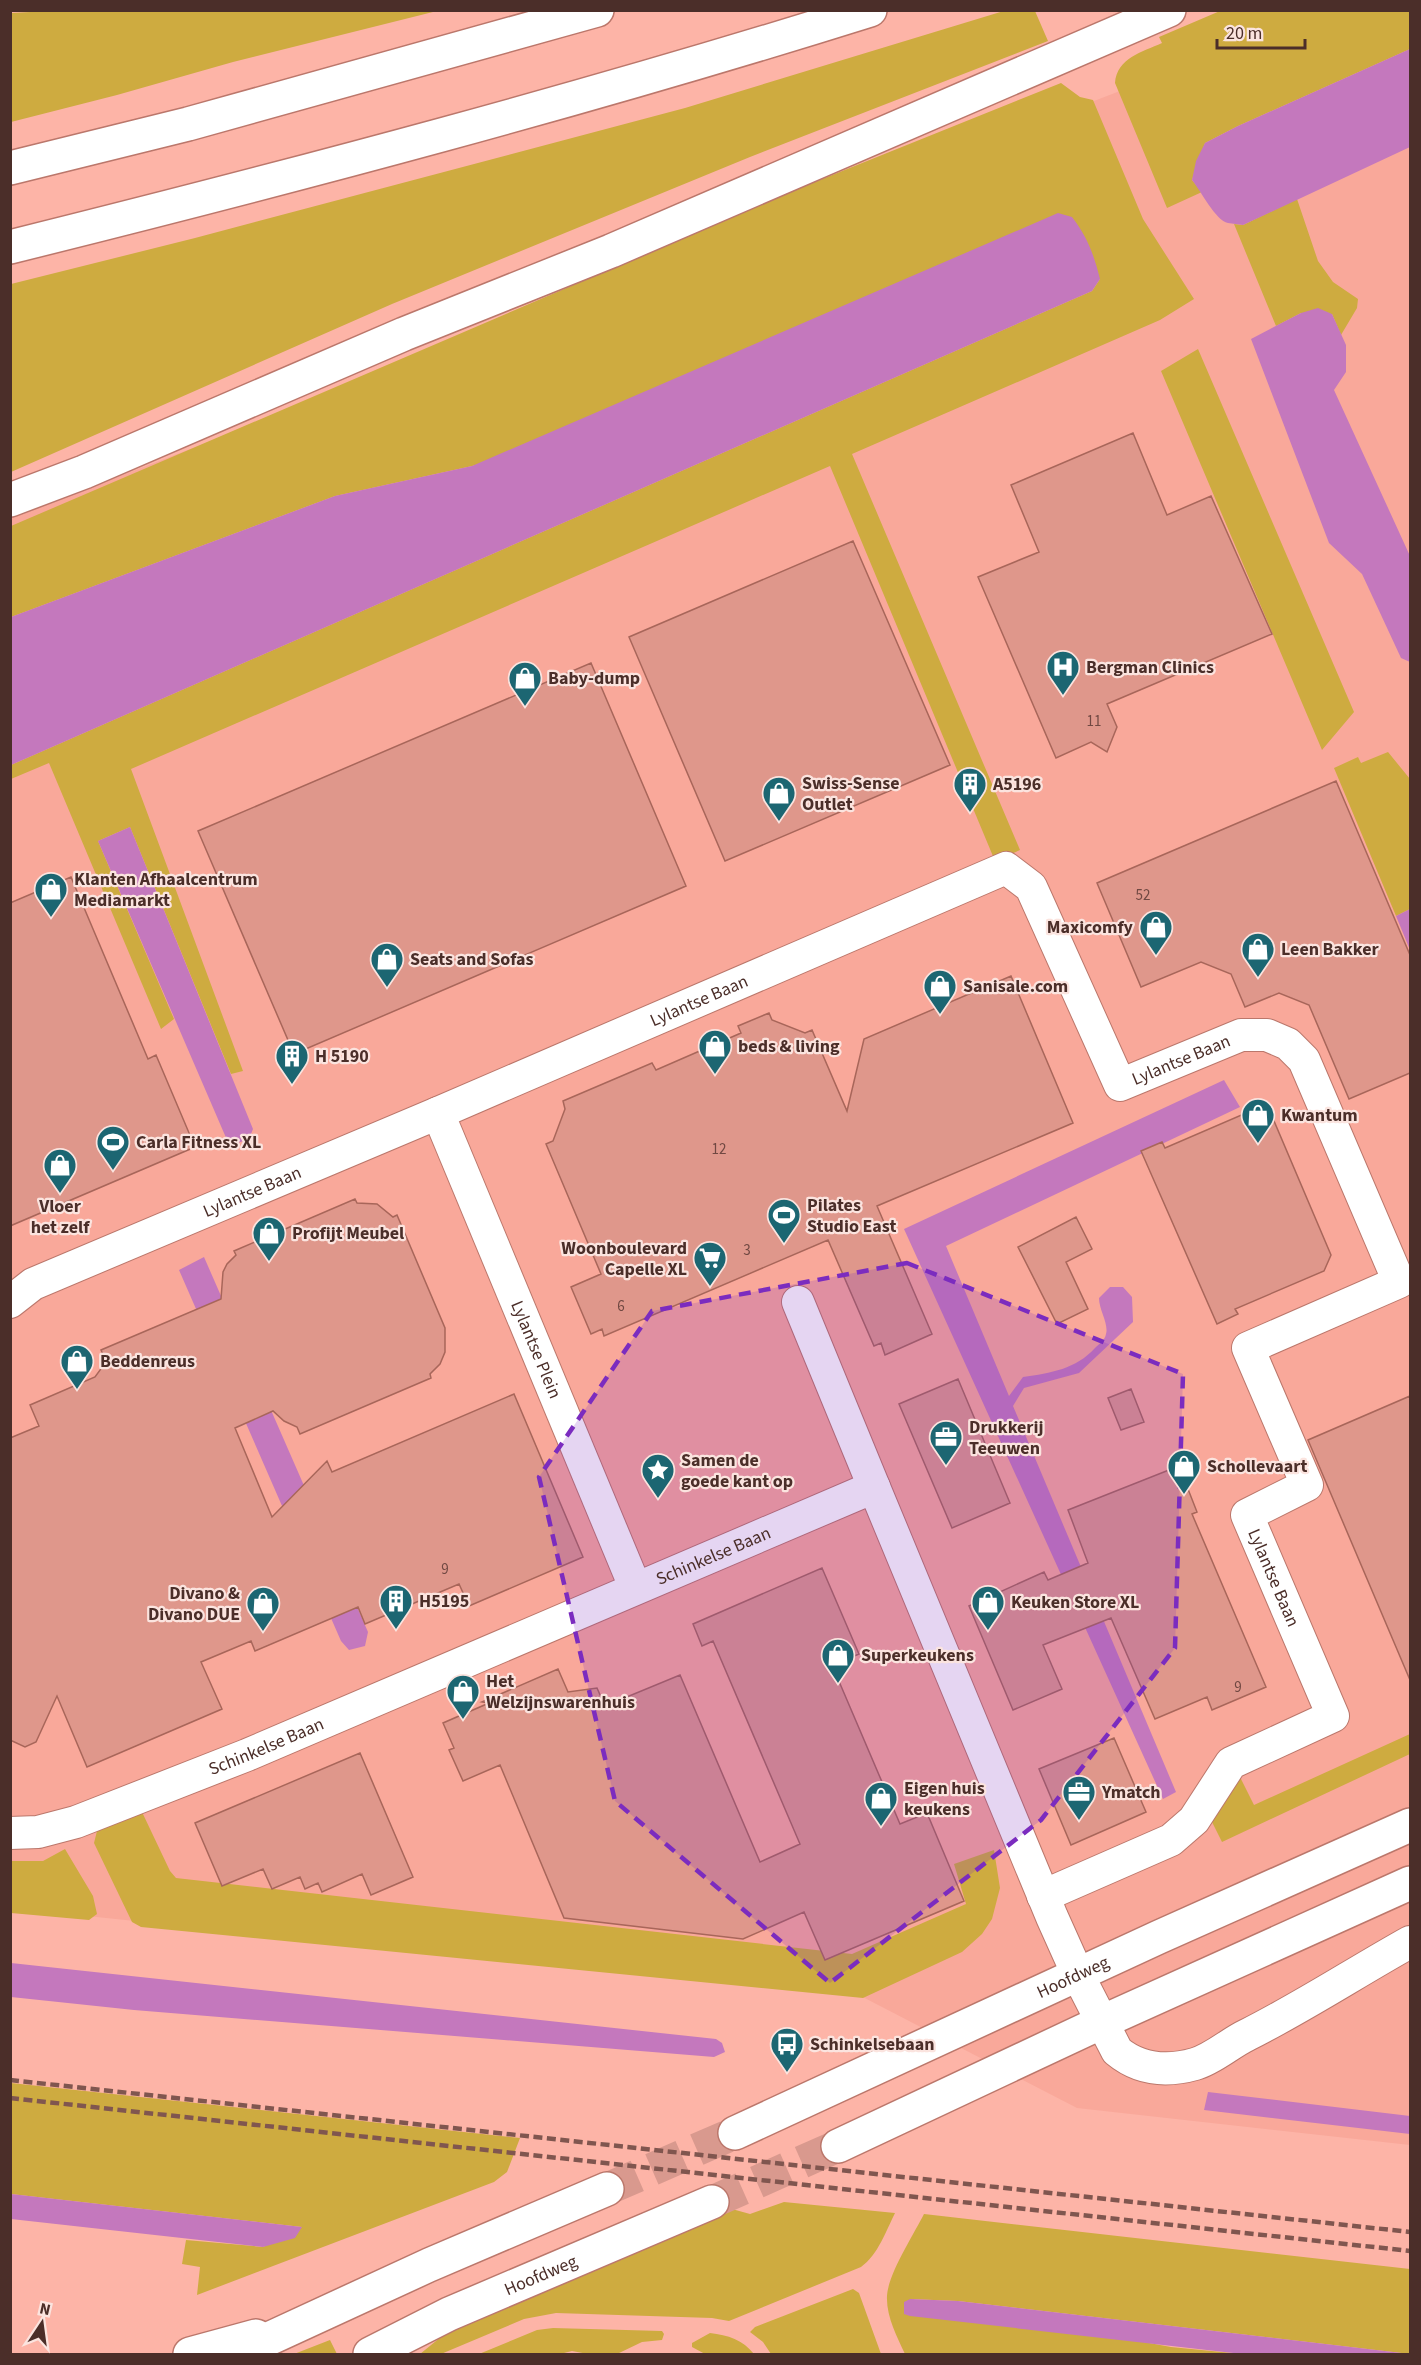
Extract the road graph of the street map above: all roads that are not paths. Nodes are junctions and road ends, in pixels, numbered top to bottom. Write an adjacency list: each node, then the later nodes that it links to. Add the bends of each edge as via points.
1 (597, 10): 4 (main road, via 188,124)
2 (870, 10): 5 (main road, via 444,135)
3 (1169, 10): 6 (main road, via 611,251)
4 (10, 168)
5 (10, 247)
6 (10, 500)
7 (438, 1113): 8 (street, Lylantse Baan, via 33,1284); 11 (street, Lylantse Plein); 15 (street, Lylantse Baan, via 1006,868 1031,887 1119,1085 1241,1035 1267,1035 1288,1044 1304,1060 1400,1282 1248,1348 1307,1485 1247,1515 1334,1716 1230,1763 1194,1820 1171,1839)
8 (10, 1302)
9 (798, 1302): 10 (street)
10 (874, 1486): 11 (street, Schinkelse Baan); 15 (street)
11 (635, 1587): 13 (street, Schinkelse Baan, via 247,1755 76,1822 38,1832)
12 (1410, 1824): 17 (main road, Hoofdweg)
13 (10, 1833)
14 (1410, 1883): 18 (main road)
15 (1043, 1896): 17 (street)
16 (1410, 1942): 18 (street, via 1197,2064 1149,2068 1126,2058 1117,2051)
17 (1078, 1975): 18 (street); 19 (main road, Hoofdweg)
18 (1102, 2022): 20 (main road)
19 (735, 2133)
20 (838, 2146)
21 (607, 2189): 23 (main road)
22 (712, 2202): 26 (main road, Hoofdweg, via 449,2314)
23 (315, 2318): 24 (main road); 25 (main road)
24 (190, 2355)
25 (236, 2355)
26 (370, 2355)

